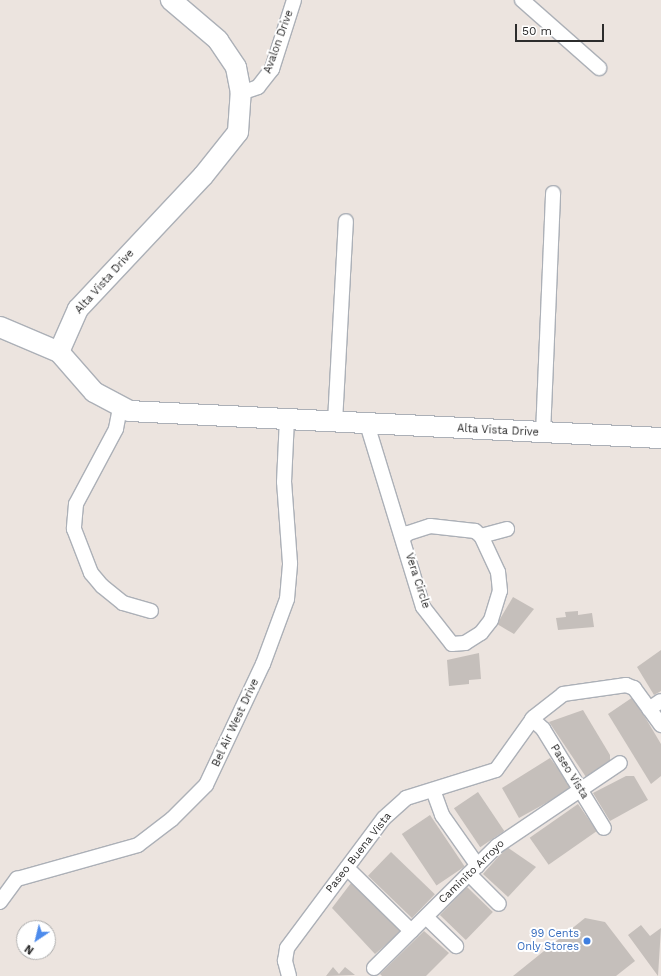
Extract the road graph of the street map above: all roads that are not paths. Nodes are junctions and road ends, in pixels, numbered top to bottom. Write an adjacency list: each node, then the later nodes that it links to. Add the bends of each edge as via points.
1 (171, 0): 5 (street, Alta Vista Drive, via 218,40 230,55 241,79)
2 (294, 0): 5 (street, Avalon Drive, via 272,69 258,87)
3 (525, 1): 4 (street)
4 (599, 68)
5 (241, 93): 9 (street, Alta Vista Drive, via 238,132 233,143 78,309)
6 (553, 193): 14 (street)
7 (346, 220): 12 (street)
8 (0, 327): 9 (street)
9 (59, 352): 10 (street, Alta Vista Drive, via 94,392)
10 (120, 408): 11 (street, Alta Vista Drive); 19 (street, via 116,429 76,504 74,529 91,573 102,586 123,602)
11 (287, 419): 12 (street, Alta Vista Drive); 30 (street, Bel Air West Drive, via 284,482 290,563 287,598 263,664 204,788 138,845 17,879)
12 (335, 422): 13 (street, Alta Vista Drive)
13 (367, 424): 14 (street, Alta Vista Drive); 18 (street, Vera Circle)
14 (543, 434): 15 (street, Alta Vista Drive)
15 (661, 438)
16 (507, 529): 17 (street)
17 (481, 536): 18 (street, Vera Circle, via 474,531 430,526 408,533); 18 (street, Vera Circle, via 498,572 500,592 491,620 481,633 465,643 452,644 423,607)
18 (403, 538)
19 (151, 611)
20 (661, 701): 21 (street)
21 (649, 709): 22 (street, Paseo Buena Vista, via 634,688 626,685 563,694); 23 (street, Paseo Buena Vista)
22 (532, 719): 25 (street, Paseo Buena Vista, via 496,770); 26 (street, Paseo Vista, via 543,729)
23 (661, 726)
24 (620, 764): 26 (street, Caminito Arroyo)
25 (433, 790): 28 (street, Paseo Buena Vista, via 406,798 384,818); 29 (street, via 442,815)
26 (581, 790): 27 (street, Paseo Vista); 29 (street, Caminito Arroyo, via 497,846)
27 (604, 828)
28 (347, 868): 33 (street); 36 (street, Paseo Buena Vista, via 287,948 285,960)
29 (474, 870): 31 (street); 32 (street, Caminito Arroyo)
30 (0, 902)
31 (499, 904)
32 (426, 917): 33 (street, Caminito Arroyo); 34 (street)
33 (411, 931): 35 (street, Caminito Arroyo)
34 (456, 946)
35 (374, 968)
36 (289, 976)

